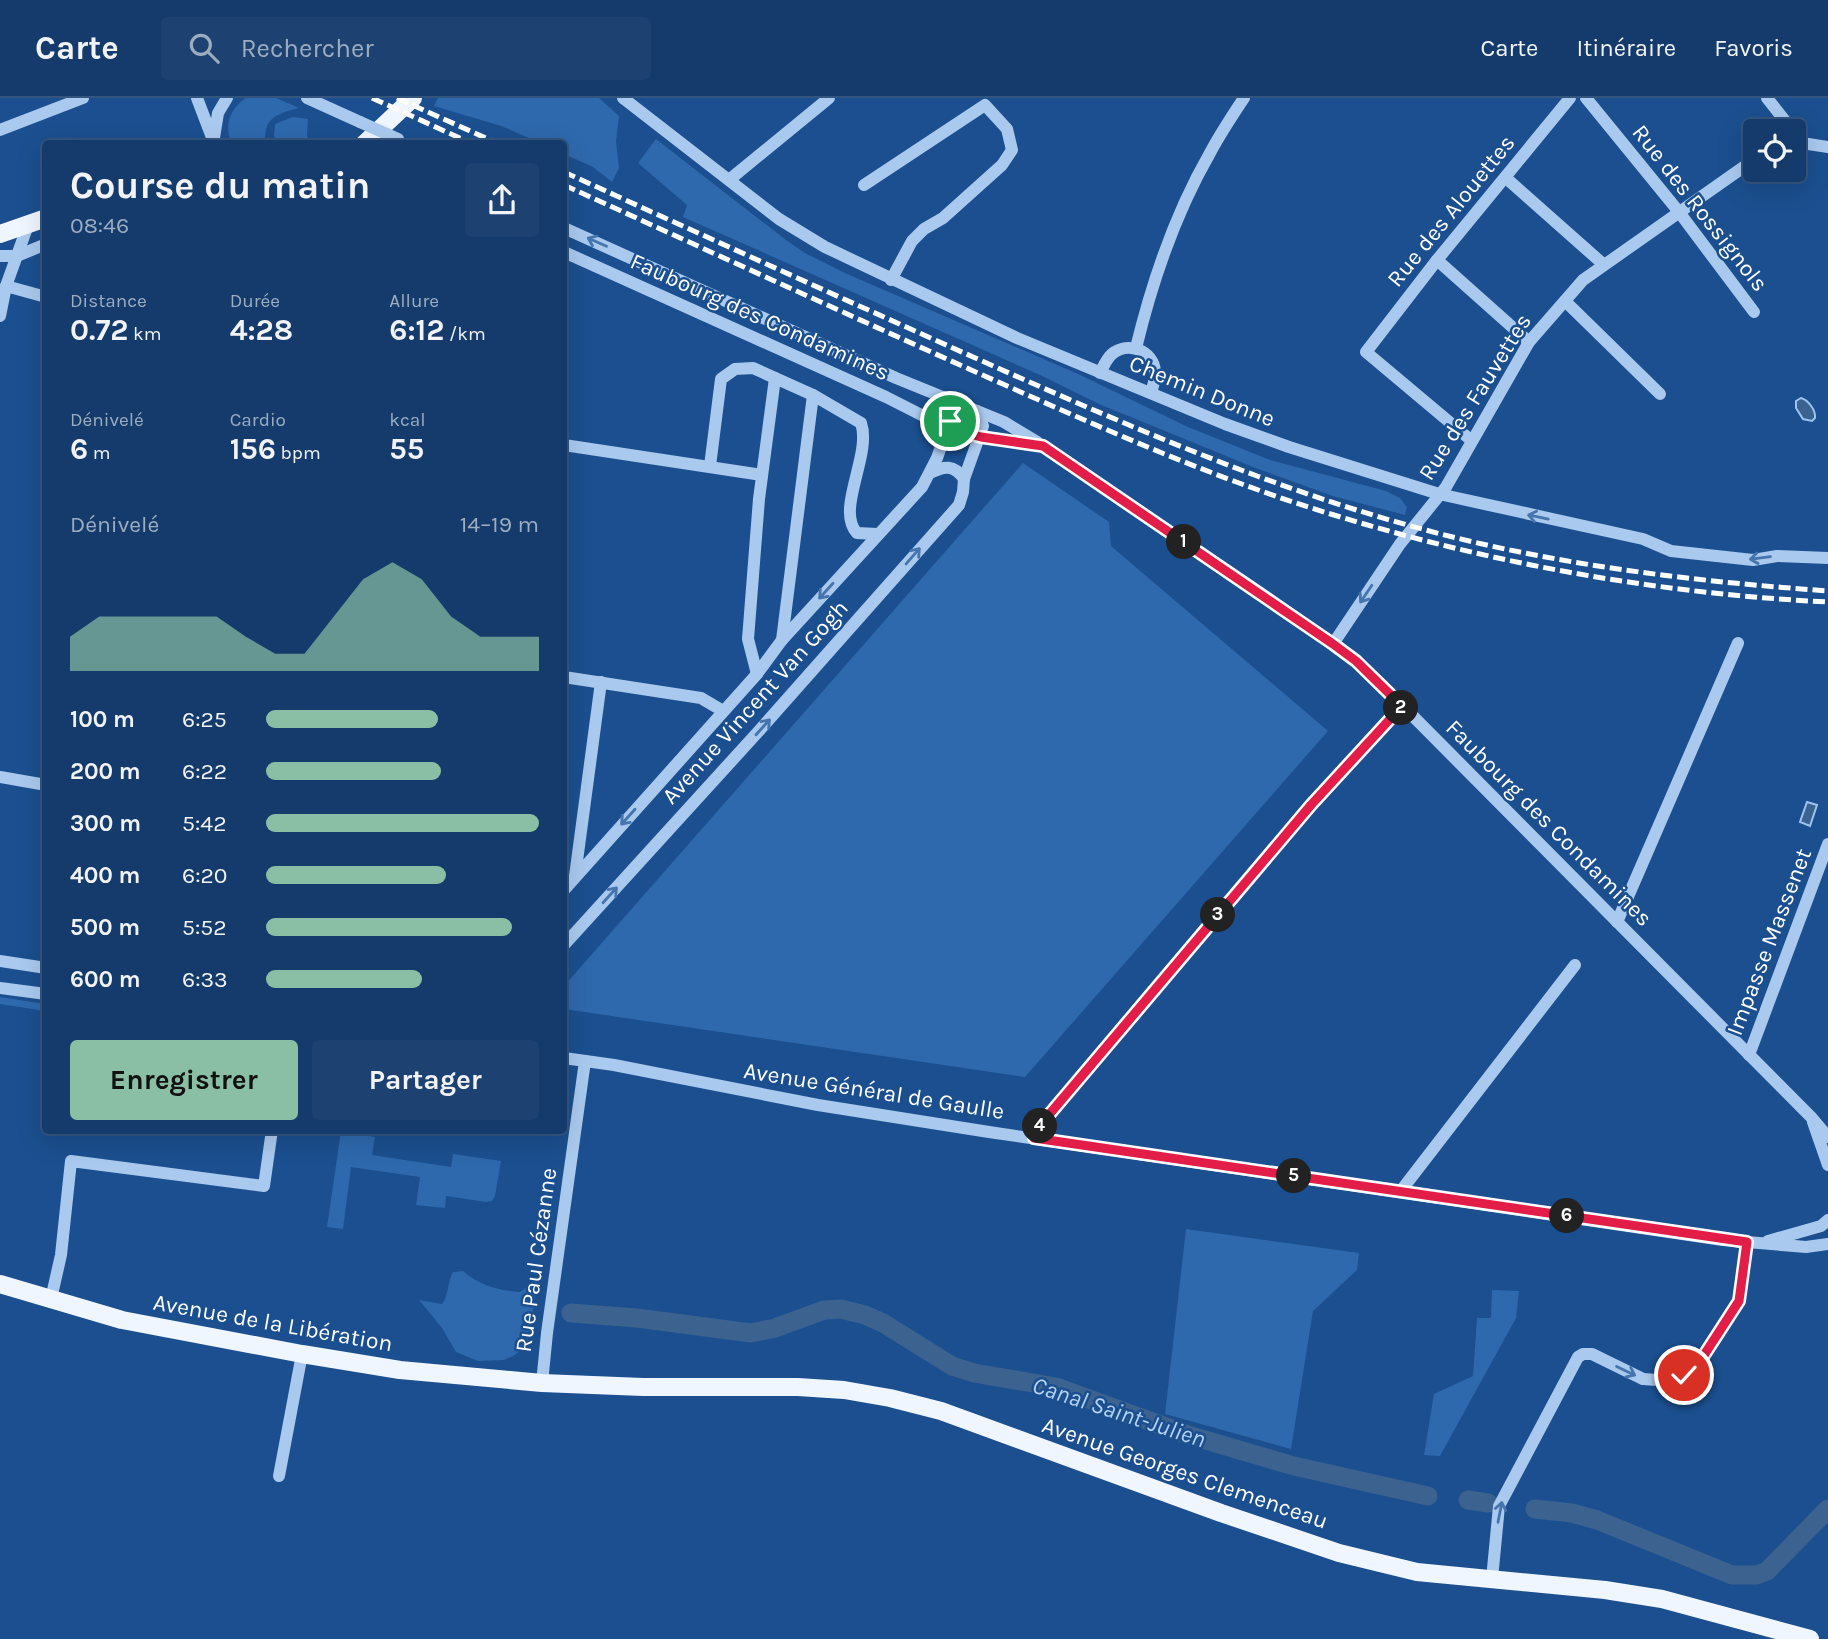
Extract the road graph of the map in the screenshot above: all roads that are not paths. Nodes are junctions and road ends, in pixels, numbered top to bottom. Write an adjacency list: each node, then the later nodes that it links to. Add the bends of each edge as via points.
1 (83, 98): 14 (street)
2 (197, 98): 15 (street)
3 (227, 98): 16 (street, via 218,113)
4 (307, 98): 18 (street, bridge)
5 (413, 98): 17 (main road)
6 (623, 98): 23 (street, Chemin Donne)
7 (829, 98): 23 (street)
8 (1244, 98): 43 (street, via 1182,210 1156,275)
9 (1570, 98): 22 (street, Rue des Alouettes)
10 (1586, 98): 25 (street, Rue des Rossignols)
11 (1767, 98): 13 (street)
12 (989, 101): 24 (street); 36 (street, via 1007,129 1012,150 1002,165 912,241)
13 (1784, 119)
14 (0, 130)
15 (216, 140)
16 (216, 140)
17 (368, 140)
18 (400, 140)
19 (1806, 143): 20 (street)
20 (1828, 146)
21 (1743, 167): 25 (street, Rue des Fauvettes)
22 (1506, 178): 34 (street, Rue des Alouettes); 35 (street)
23 (729, 180): 36 (street, Chemin Donne, via 813,240)
24 (864, 185)
25 (1679, 212): 35 (street, Rue des Fauvettes); 40 (street, Rue des Rossignols)
26 (42, 220): 27 (main road)
27 (28, 225): 29 (main road); 33 (street)
28 (567, 229): 49 (street, one-way to 28)
29 (0, 234)
30 (42, 246): 33 (street)
31 (567, 253): 50 (street, Faubourg des Condamines)
32 (0, 256): 33 (street)
33 (17, 256): 37 (street)
34 (1437, 260): 42 (street); 52 (street, Rue des Alouettes, via 1366,352)
35 (1603, 264): 39 (street, Rue des Fauvettes)
36 (891, 280): 44 (street, Chemin Donne)
37 (6, 286): 38 (street); 41 (street)
38 (42, 296)
39 (1565, 301): 42 (street, Rue des Fauvettes); 47 (street)
40 (1754, 312)
41 (0, 316)
42 (1529, 342): 52 (street, Rue des Fauvettes)
43 (1136, 348): 44 (street, via 1110,355); 46 (street, via 1155,368)
44 (1100, 373): 46 (street, Chemin Donne)
45 (775, 378): 48 (street); 55 (street, via 753,368 735,369 721,379); 57 (street)
46 (1151, 393): 59 (street, Chemin Donne, via 1289,447)
47 (1660, 394)
48 (813, 395): 60 (street, via 861,423 863,452 849,515 857,533); 62 (street)
49 (975, 410): 50 (street, via 953,417); 51 (street, Avenue Vincent Van Gogh, via 983,426); 54 (street)
50 (947, 428): 51 (street, Faubourg des Condamines); 56 (street, Avenue Vincent Van Gogh)
51 (981, 437): 54 (street, Faubourg des Condamines); 58 (street, Avenue Vincent Van Gogh)
52 (1472, 441): 59 (street, Rue des Fauvettes)
53 (567, 445): 55 (street)
54 (1043, 446): 64 (street, Faubourg des Condamines)
55 (710, 466): 57 (street)
56 (930, 473): 58 (street, via 947,467); 60 (street, Avenue Vincent Van Gogh)
57 (762, 475): 65 (street, via 748,639)
58 (964, 479): 76 (street, Avenue Vincent Van Gogh, one-way to 58, via 959,505)
59 (1438, 494): 61 (street, Chemin Donne, one-way to 59, via 1777,555 1753,560 1671,551 1643,539); 64 (street, Rue des Fauvettes, one-way to 64)
60 (877, 534): 62 (street, Avenue Vincent Van Gogh, one-way to 62)
61 (1828, 558)
62 (782, 640): 65 (street, Avenue Vincent Van Gogh)
63 (1738, 643): 75 (street)
64 (1333, 644): 68 (street, Faubourg des Condamines)
65 (757, 674): 69 (street, Avenue Vincent Van Gogh)
66 (567, 677): 67 (street)
67 (601, 682): 69 (street, via 701,698); 73 (street)
68 (1402, 706): 75 (street, Faubourg des Condamines); 90 (street, via 1311,805)
69 (723, 710): 73 (street, Avenue Vincent Van Gogh, one-way to 73)
70 (0, 778): 71 (street)
71 (42, 784)
72 (1827, 853): 82 (street, Impasse Massenet)
73 (575, 877): 74 (street, Avenue Vincent Van Gogh)
74 (567, 886)
75 (1617, 922): 82 (street, Faubourg des Condamines)
76 (567, 942)
77 (0, 961): 79 (street)
78 (1575, 965): 92 (street)
79 (42, 967)
80 (0, 988): 81 (street)
81 (42, 993)
82 (1749, 1055): 87 (street, Faubourg des Condamines)
83 (567, 1058): 84 (street, Avenue Général de Gaulle)
84 (584, 1061): 86 (street, Rue Paul Cézanne); 90 (street, Avenue Général de Gaulle, via 818,1105)
85 (567, 1116): 86 (street)
86 (577, 1118): 100 (street, Rue Paul Cézanne)
87 (1812, 1118): 89 (street, Faubourg des Condamines); 91 (street, Faubourg des Condamines)
88 (271, 1134): 98 (street, via 264,1186 71,1161 61,1255)
89 (1828, 1137)
90 (1034, 1138): 92 (street, Avenue Général de Gaulle)
91 (1828, 1165)
92 (1400, 1192): 94 (street, Avenue Général de Gaulle)
93 (1828, 1220): 95 (street, Avenue Général de Gaulle, via 1821,1226)
94 (1747, 1242): 95 (street, Avenue Général de Gaulle); 102 (street, one-way to 94, via 1499,1506 1578,1357 1591,1354 1643,1379 1671,1381 1684,1375 1697,1366 1739,1301)
95 (1761, 1242): 96 (street, Avenue Général de Gaulle, via 1806,1247)
96 (1828, 1244)
97 (0, 1284): 98 (main road, Avenue de la Libération)
98 (51, 1299): 99 (main road, Avenue de la Libération, via 122,1320)
99 (302, 1354): 100 (main road, Avenue de la Libération, via 400,1370); 101 (street)
100 (542, 1382): 102 (main road, Avenue Georges Clemenceau, via 798,1387 890,1398 941,1411 1339,1553 1417,1572)
101 (279, 1476)
102 (1492, 1580): 103 (main road, Avenue Georges Clemenceau, via 1662,1599)
103 (1810, 1639)

